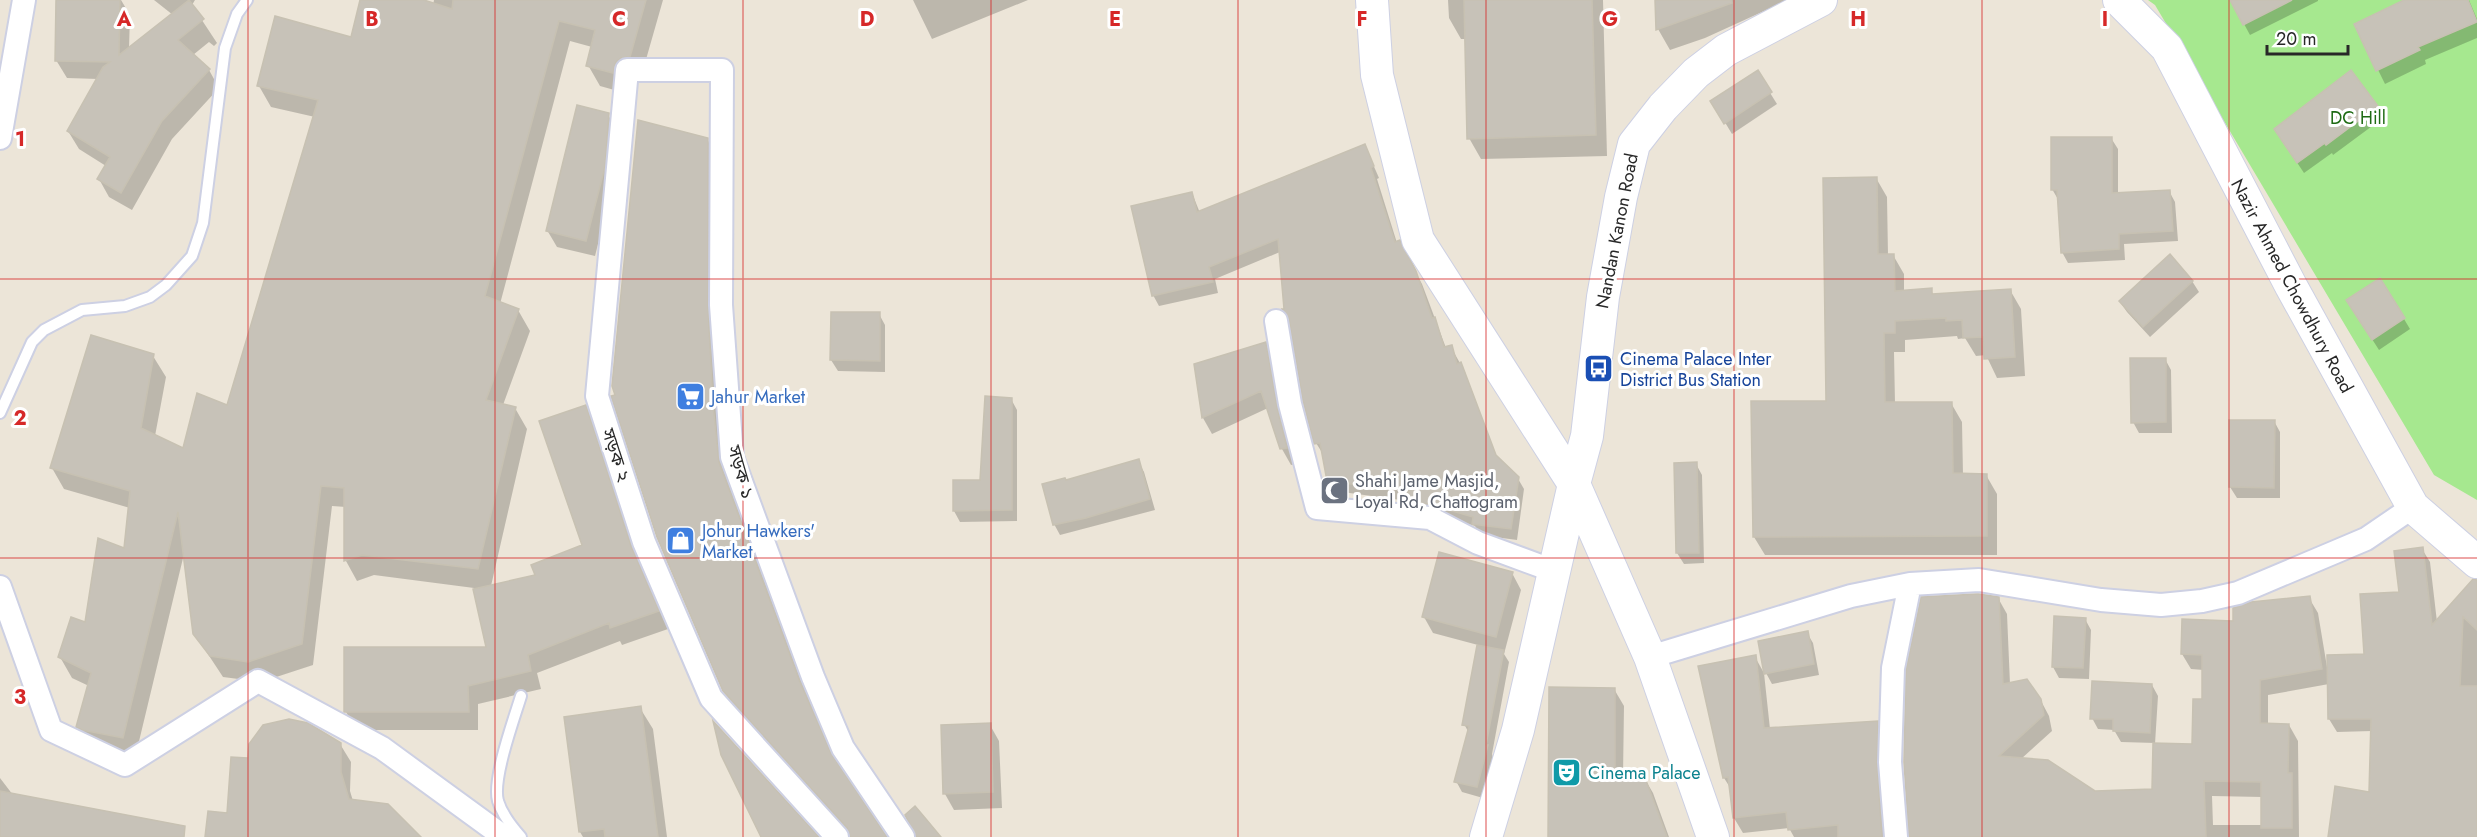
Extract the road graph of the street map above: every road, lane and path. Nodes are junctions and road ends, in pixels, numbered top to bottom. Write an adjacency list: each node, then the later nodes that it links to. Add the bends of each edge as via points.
1 (24, 0): 7 (street)
2 (247, 0): 9 (lane, via 237,14 225,48 203,223 192,256 150,297 126,306 82,310 44,330 32,342)
3 (1372, 0): 10 (main road, via 1377,75 1418,240)
4 (1821, 0): 10 (main road, Nandan Kanon Road, via 1719,56 1696,73 1634,144 1603,297 1587,436)
5 (2119, 0): 11 (main road, Nazir Ahmed Chowdhury Road, via 2167,48 2291,286)
6 (686, 71): 20 (street, সড়ক ২, via 627,70 597,396 644,542 711,698); 21 (street, সড়ক ১, via 722,70 721,305 732,456 843,748)
7 (0, 138)
8 (1276, 321): 13 (street, via 1290,404 1317,508 1430,518 1478,543)
9 (0, 412)
10 (1574, 484): 13 (main road, Nandan Kanon Road); 16 (main road)
11 (2413, 507): 12 (main road, Nazir Ahmed Chowdhury Road); 14 (street, via 2366,539 2238,593 2202,601 2161,605 2101,600 1979,580)
12 (2477, 562)
13 (1554, 571): 22 (main road, Nandan Kanon Road, via 1518,730)
14 (1910, 584): 16 (street, via 1851,596); 24 (street, via 1893,668 1890,762)
15 (0, 587): 18 (street, via 51,730 125,765 258,681 382,748)
16 (1650, 657): 23 (main road)
17 (521, 696): 19 (lane, via 499,772 498,800)
18 (504, 837)
19 (521, 837)
20 (837, 837)
21 (903, 837)
22 (1486, 837)
23 (1713, 837)
24 (1896, 837)

